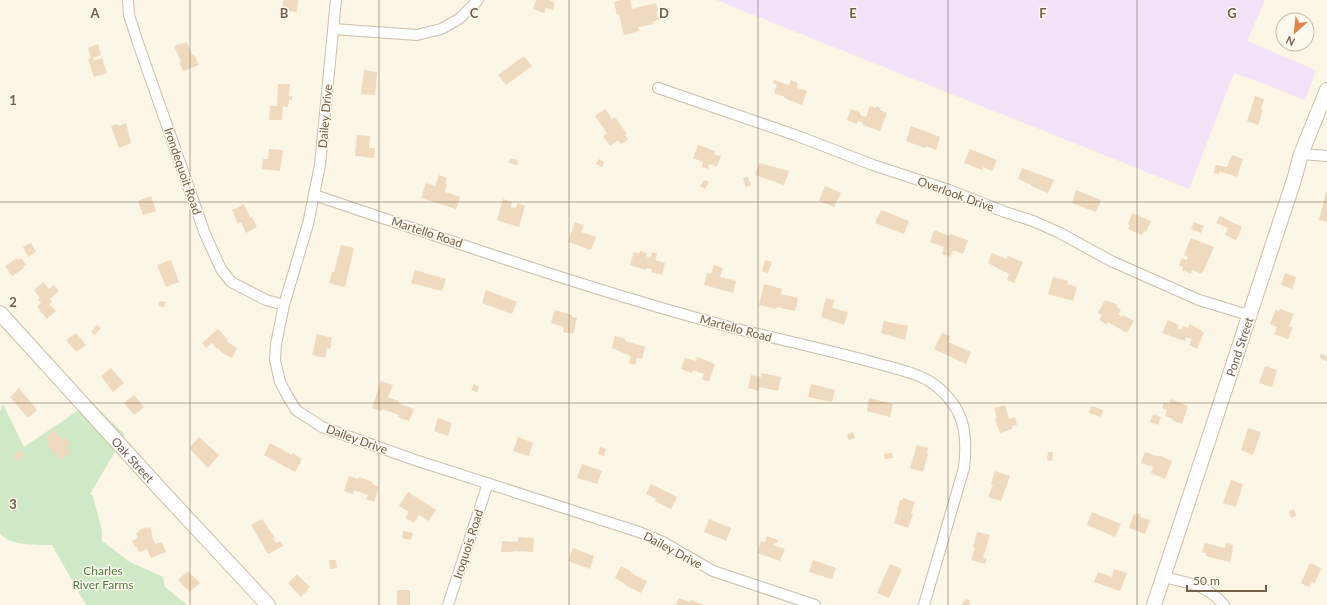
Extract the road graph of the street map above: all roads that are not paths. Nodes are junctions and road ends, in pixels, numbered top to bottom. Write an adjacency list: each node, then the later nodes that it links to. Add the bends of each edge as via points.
1 (128, 0): 10 (street, Irondequoit Road, via 128,15 205,234 220,269 231,282 266,300)
2 (336, 0): 4 (street, Dailey Drive)
3 (478, 0): 4 (street, via 459,19 441,29 417,35)
4 (333, 29): 9 (street, Dailey Drive, via 320,165)
5 (658, 88): 12 (street, Overlook Drive, via 1033,221 1067,236 1111,261 1199,300)
6 (1327, 90): 7 (main road, Pond Street)
7 (1301, 154): 8 (street); 12 (main road, Pond Street)
8 (1327, 156)
9 (314, 195): 10 (street, Dailey Drive); 18 (street, Martello Road, via 573,281 730,327 914,374 934,384 952,401 958,412 966,435 966,449 964,468)
10 (284, 305): 13 (street, Dailey Drive, via 275,360 280,382 296,410 322,427)
11 (0, 312): 15 (main road, Oak Street)
12 (1248, 315): 14 (main road, Pond Street)
13 (488, 484): 16 (street, Iroquois Road); 17 (street, Dailey Drive, via 640,532 663,542 713,571)
14 (1163, 577): 19 (main road, Pond Street); 20 (street, via 1200,586 1211,592)
15 (268, 605)
16 (448, 605)
17 (815, 605)
18 (924, 605)
19 (1154, 605)
20 (1224, 605)

